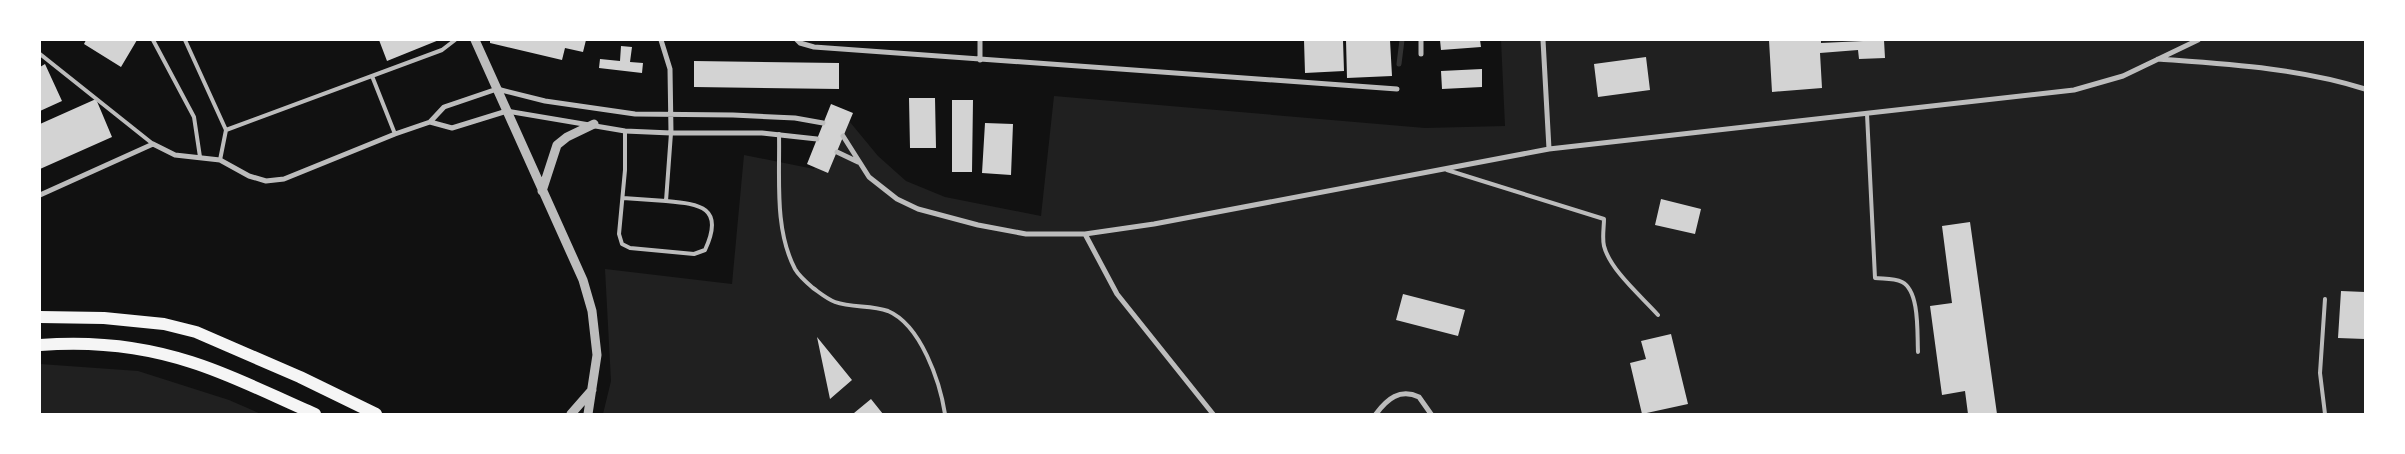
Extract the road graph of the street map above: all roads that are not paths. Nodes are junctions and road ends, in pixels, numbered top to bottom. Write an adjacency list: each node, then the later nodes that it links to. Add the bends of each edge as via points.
1 (153, 40): 35 (lane, via 194,117)
2 (185, 40): 25 (lane)
3 (455, 40): 15 (lane, via 442,50)
4 (475, 40): 17 (street)
5 (661, 40): 20 (street, via 670,69)
6 (797, 40): 14 (street, via 814,47)
7 (980, 40): 14 (street)
8 (1421, 40): 12 (street)
9 (1543, 40): 33 (street)
10 (2198, 40): 13 (street)
11 (40, 54): 32 (lane)
12 (1422, 54)
13 (2157, 59): 18 (street, via 2269,70); 21 (street, via 2122,76 2074,90)
14 (980, 60): 16 (street)
15 (372, 76): 25 (lane); 28 (lane)
16 (1397, 88)
17 (497, 89): 19 (street); 20 (street, via 577,106 635,114); 22 (street, via 444,108)
18 (2365, 89)
19 (507, 111): 22 (street, via 452,128); 24 (street); 39 (street)
20 (670, 114): 23 (street, via 763,116); 27 (street)
21 (1867, 114): 33 (street); 48 (lane, via 1875,278 1895,279 1904,283 1912,293)
22 (430, 122): 28 (street)
23 (823, 123)
24 (594, 124): 26 (street); 39 (street, via 567,136 557,145)
25 (226, 130): 36 (lane)
26 (625, 131): 27 (street); 41 (lane)
27 (671, 133): 29 (street); 42 (lane)
28 (395, 134): 36 (street, via 284,179 266,181 249,176)
29 (779, 134): 31 (street); 54 (lane, via 780,217 795,270 811,286 836,302 887,311 899,318 921,344 932,366 942,393)
30 (843, 136): 37 (street)
31 (817, 139)
32 (153, 144): 35 (street, via 175,155); 40 (street)
33 (1549, 149): 38 (street)
34 (837, 152): 37 (street)
35 (200, 157): 36 (street)
36 (220, 160)
37 (859, 162): 43 (street, via 878,185 918,209 1017,232)
38 (1446, 169): 43 (street); 45 (lane, via 1604,218 1604,245 1608,257)
39 (542, 191): 49 (street, via 583,280 592,311 597,355)
40 (40, 195)
41 (623, 198): 42 (lane); 42 (lane, via 619,234 622,244 630,248 694,254 705,250 710,238 711,220 707,210 697,204)
42 (666, 200)
43 (1085, 234): 55 (street, via 1117,294)
44 (2325, 299): 58 (lane, via 2320,373)
45 (1658, 315)
46 (40, 317): 51 (main road, via 104,318 164,324 196,332)
47 (40, 345): 50 (main road, via 119,345 159,353 193,362)
48 (1918, 352)
49 (592, 390): 52 (street); 53 (street)
50 (315, 414)
51 (376, 414)
52 (571, 414)
53 (588, 414)
54 (945, 414)
55 (1213, 414)
56 (1376, 414): 57 (street, via 1386,401 1404,393 1420,397)
57 (1431, 414)
58 (2324, 414)

